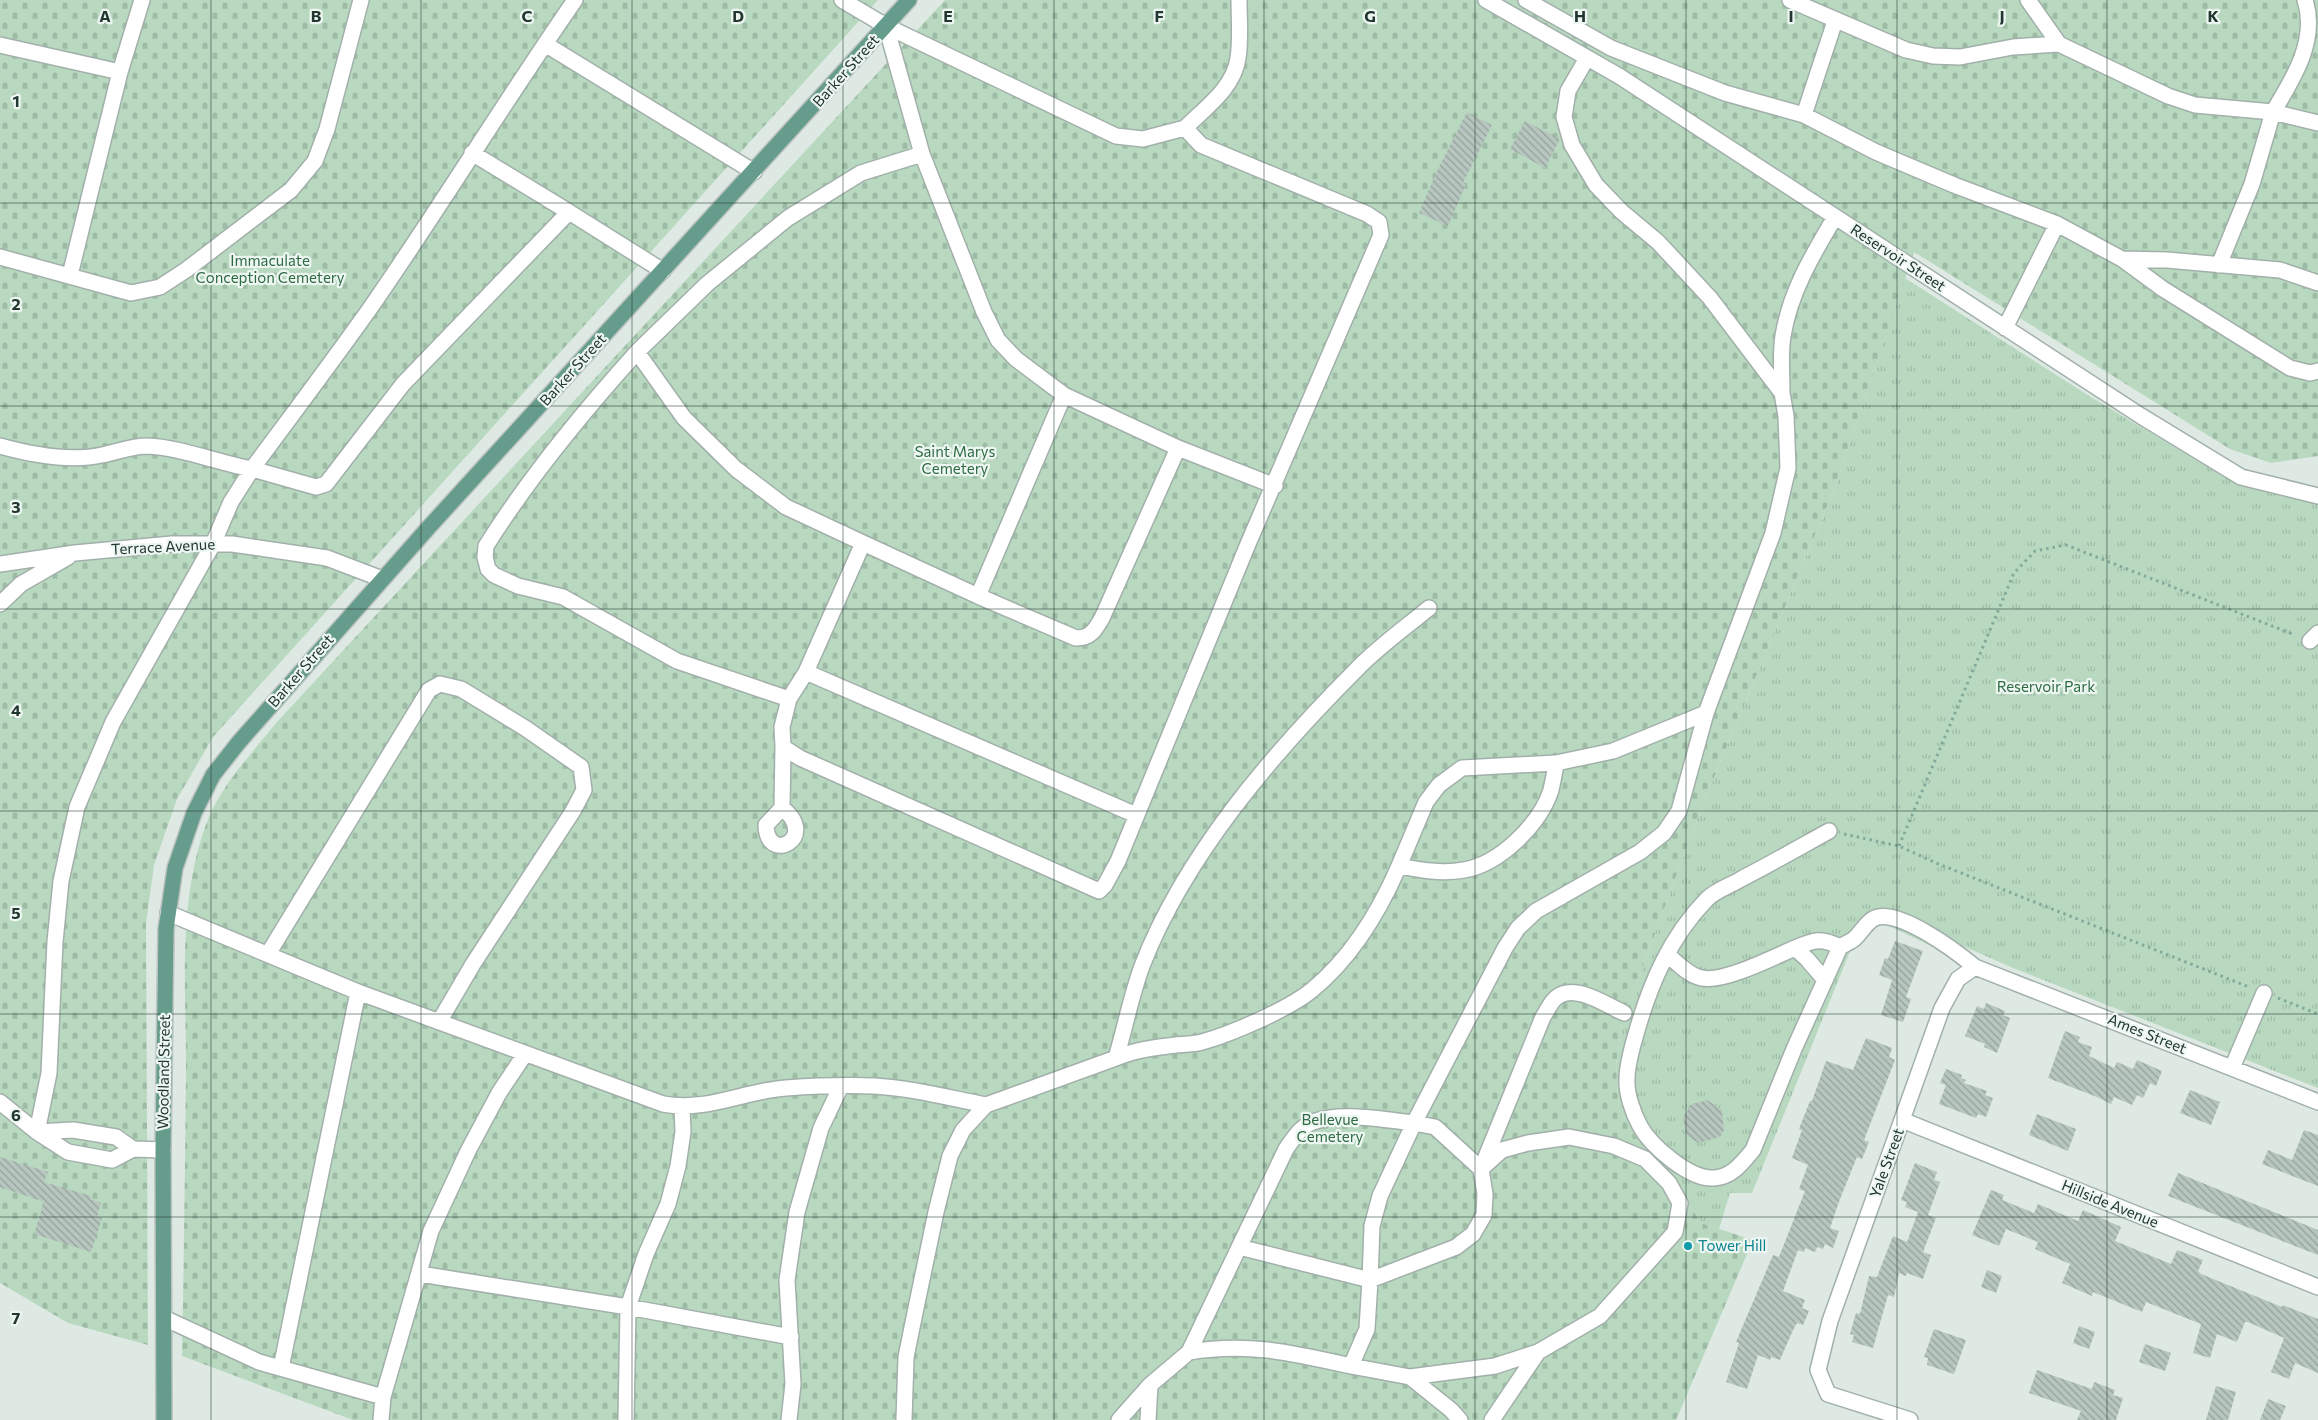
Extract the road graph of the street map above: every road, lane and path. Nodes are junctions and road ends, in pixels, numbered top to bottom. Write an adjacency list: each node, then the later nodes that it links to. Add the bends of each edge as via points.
1 (142, 0): 18 (street)
2 (361, 0): 33 (street, via 327,130 315,161 291,190 160,287 131,293)
3 (575, 0): 14 (street)
4 (842, 0): 13 (street)
5 (909, 0): 13 (main road, Barker Street)
6 (1239, 0): 22 (street, via 1238,59 1231,78 1218,96)
7 (1486, 0): 17 (street, Reservoir Street)
8 (1526, 0): 20 (street, via 1611,48 1725,92)
9 (1790, 0): 12 (street)
10 (2028, 0): 15 (street)
11 (2305, 0): 19 (street, via 2308,31 2302,60)
12 (1835, 21): 15 (street, via 1906,50 1933,56 1960,57 2013,47); 20 (street)
13 (886, 26): 22 (street, via 1116,136 1144,139); 24 (street); 25 (main road, Barker Street)
14 (544, 44): 23 (street); 25 (street)
15 (2060, 44): 19 (street, via 2168,96 2196,104)
16 (0, 45): 18 (street)
17 (1587, 58): 27 (street, Reservoir Street); 38 (street, via 1568,91 1564,117 1572,145 1596,185 1658,242 1704,291)
18 (120, 72): 33 (street)
19 (2273, 112): 21 (street); 31 (street, via 2252,184)
20 (1804, 114): 28 (street, via 1876,152)
21 (2318, 123)
22 (1185, 128): 43 (street, via 1201,144 1367,214 1379,222 1381,235)
23 (472, 153): 26 (street); 42 (street, via 371,306)
24 (922, 154): 36 (street, via 861,173 788,218 708,284); 39 (street, via 998,340 1016,359)
25 (754, 172): 32 (main road, Barker Street)
26 (569, 212): 32 (street); 42 (street, via 403,384 326,484 316,487)
27 (1835, 217): 35 (street, Reservoir Street); 38 (street, via 1794,293 1783,336)
28 (2057, 224): 30 (street); 35 (street)
29 (0, 256): 33 (street)
30 (2122, 259): 31 (street); 37 (street, via 2163,289 2290,368)
31 (2219, 265): 34 (street, via 2280,270)
32 (663, 271): 49 (main road, Barker Street)
33 (70, 275)
34 (2318, 283)
35 (2005, 328): 44 (street, Reservoir Street, via 2242,477)
36 (636, 352): 45 (street, via 684,418 736,469 786,507); 55 (street, via 596,396 508,511 486,546 484,557 488,569 518,586 563,597 677,662)
37 (2318, 371)
38 (1782, 393): 56 (street, via 1788,468 1773,533)
39 (1064, 395): 41 (street); 50 (street)
40 (0, 446): 42 (street, via 42,455 81,458 148,446)
41 (1178, 448): 43 (street); 50 (street, via 1102,618 1087,638 1076,638)
42 (252, 469): 46 (street, via 231,502)
43 (1275, 486): 61 (street)
44 (2318, 495)
45 (862, 543): 50 (street); 54 (street)
46 (213, 544): 47 (street, Terrace Avenue, via 172,544); 49 (street, Terrace Avenue, via 327,558); 87 (street, via 113,722 77,807 61,881 49,1073)
47 (75, 553): 48 (street, Terrace Avenue); 51 (street, via 21,584)
48 (0, 564)
49 (382, 579): 57 (main road, Barker Street)
50 (978, 596)
51 (0, 604)
52 (1429, 608): 78 (street, via 1357,668 1248,790 1208,842 1176,896 1142,966)
53 (2315, 639): 63 (path, via 2066,545 2034,551 2014,573)
54 (806, 672): 55 (street); 61 (street)
55 (789, 699): 58 (street, via 782,727)
56 (1706, 714): 59 (street, via 1613,751); 86 (street, via 1679,811 1664,833 1640,852 1536,911 1518,928)
57 (238, 742): 65 (main road, Woodland Street, via 213,775 194,813 175,868)
58 (783, 747): 60 (street); 61 (street, via 855,784 1099,891 1118,861)
59 (1556, 763): 64 (street, via 1462,768 1439,785 1426,802); 64 (street, via 1550,791 1534,821 1519,840 1487,862 1465,870 1437,872)
60 (782, 808)
61 (1136, 815)
62 (1829, 831): 63 (path); 69 (street, via 1709,897 1685,923)
63 (1899, 846): 73 (path)
64 (1399, 866): 78 (street, via 1367,928 1311,991 1264,1018 1201,1043 1130,1052)
65 (168, 913): 68 (street); 89 (main road, Woodland Street)
66 (1840, 946): 67 (street, via 1826,939); 70 (street, Ames Street, via 1853,939 1873,919 1885,915 1912,925 1948,945); 71 (street)
67 (1795, 948): 69 (street, via 1720,978 1701,978); 71 (street)
68 (268, 954): 72 (street); 76 (street, via 429,690 440,684 462,689 581,767 584,790)
69 (1667, 954): 71 (street, via 1645,1002 1632,1050 1627,1079 1630,1101 1640,1125 1656,1146 1700,1177 1730,1174 1753,1150)
70 (1975, 967): 79 (street, Ames Street); 85 (street, Yale Street, via 1958,979 1942,1008)
71 (1825, 980)
72 (358, 992): 76 (street); 101 (street)
73 (2264, 993): 75 (path); 79 (street)
74 (1624, 1012): 90 (street, via 1583,994 1564,993 1555,998 1543,1017)
75 (2318, 1014)
76 (439, 1022): 77 (street)
77 (525, 1054): 84 (street, via 647,1099); 92 (street, via 498,1093 468,1151 431,1231)
78 (1116, 1058): 83 (street)
79 (2232, 1068): 82 (street, Ames Street)
80 (841, 1086): 83 (street, via 874,1086); 84 (street, via 785,1088); 97 (street, via 821,1128 797,1212 787,1280)
81 (0, 1102): 87 (street)
82 (2318, 1102)
83 (986, 1105): 109 (street, via 963,1130 948,1165 906,1357)
84 (682, 1108): 95 (street, via 682,1140 668,1204)
85 (1902, 1120): 94 (street, Hillside Avenue); 114 (street, Yale Street, via 1830,1321 1818,1370 1828,1394)
86 (1414, 1123): 90 (street, via 1435,1127); 91 (street, via 1336,1118 1312,1122 1286,1149); 93 (street, via 1380,1196 1372,1226)
87 (37, 1132): 88 (street, via 73,1130 116,1136); 88 (street, via 68,1152 112,1160)
88 (133, 1150): 89 (street)
89 (163, 1150): 96 (main road, Woodland Street)
90 (1481, 1168): 93 (street, via 1484,1215 1472,1234 1456,1247); 99 (street, via 1502,1150 1528,1142 1569,1138 1614,1146 1644,1159 1669,1182 1680,1203 1675,1232 1600,1316)
91 (1239, 1247): 93 (street); 98 (street)
92 (420, 1274): 95 (street); 104 (street)
93 (1370, 1280): 100 (street, via 1367,1329)
94 (2318, 1287)
95 (628, 1307): 97 (street); 107 (street)
96 (164, 1318): 101 (street, via 252,1359); 105 (main road, Woodland Street)
97 (791, 1337): 108 (street, via 793,1384)
98 (1189, 1352): 100 (street, via 1219,1347 1263,1348); 103 (street)
99 (1538, 1352): 102 (street, via 1495,1366); 113 (street)
100 (1351, 1366): 102 (street)
101 (281, 1368): 104 (street)
102 (1410, 1377): 112 (street)
103 (1150, 1385): 110 (street); 111 (street)
104 (383, 1397): 106 (street)
105 (164, 1420)
106 (381, 1420)
107 (626, 1420)
108 (788, 1420)
109 (904, 1420)
110 (1119, 1420)
111 (1148, 1420)
112 (1460, 1420)
113 (1492, 1420)
114 (1910, 1420)

